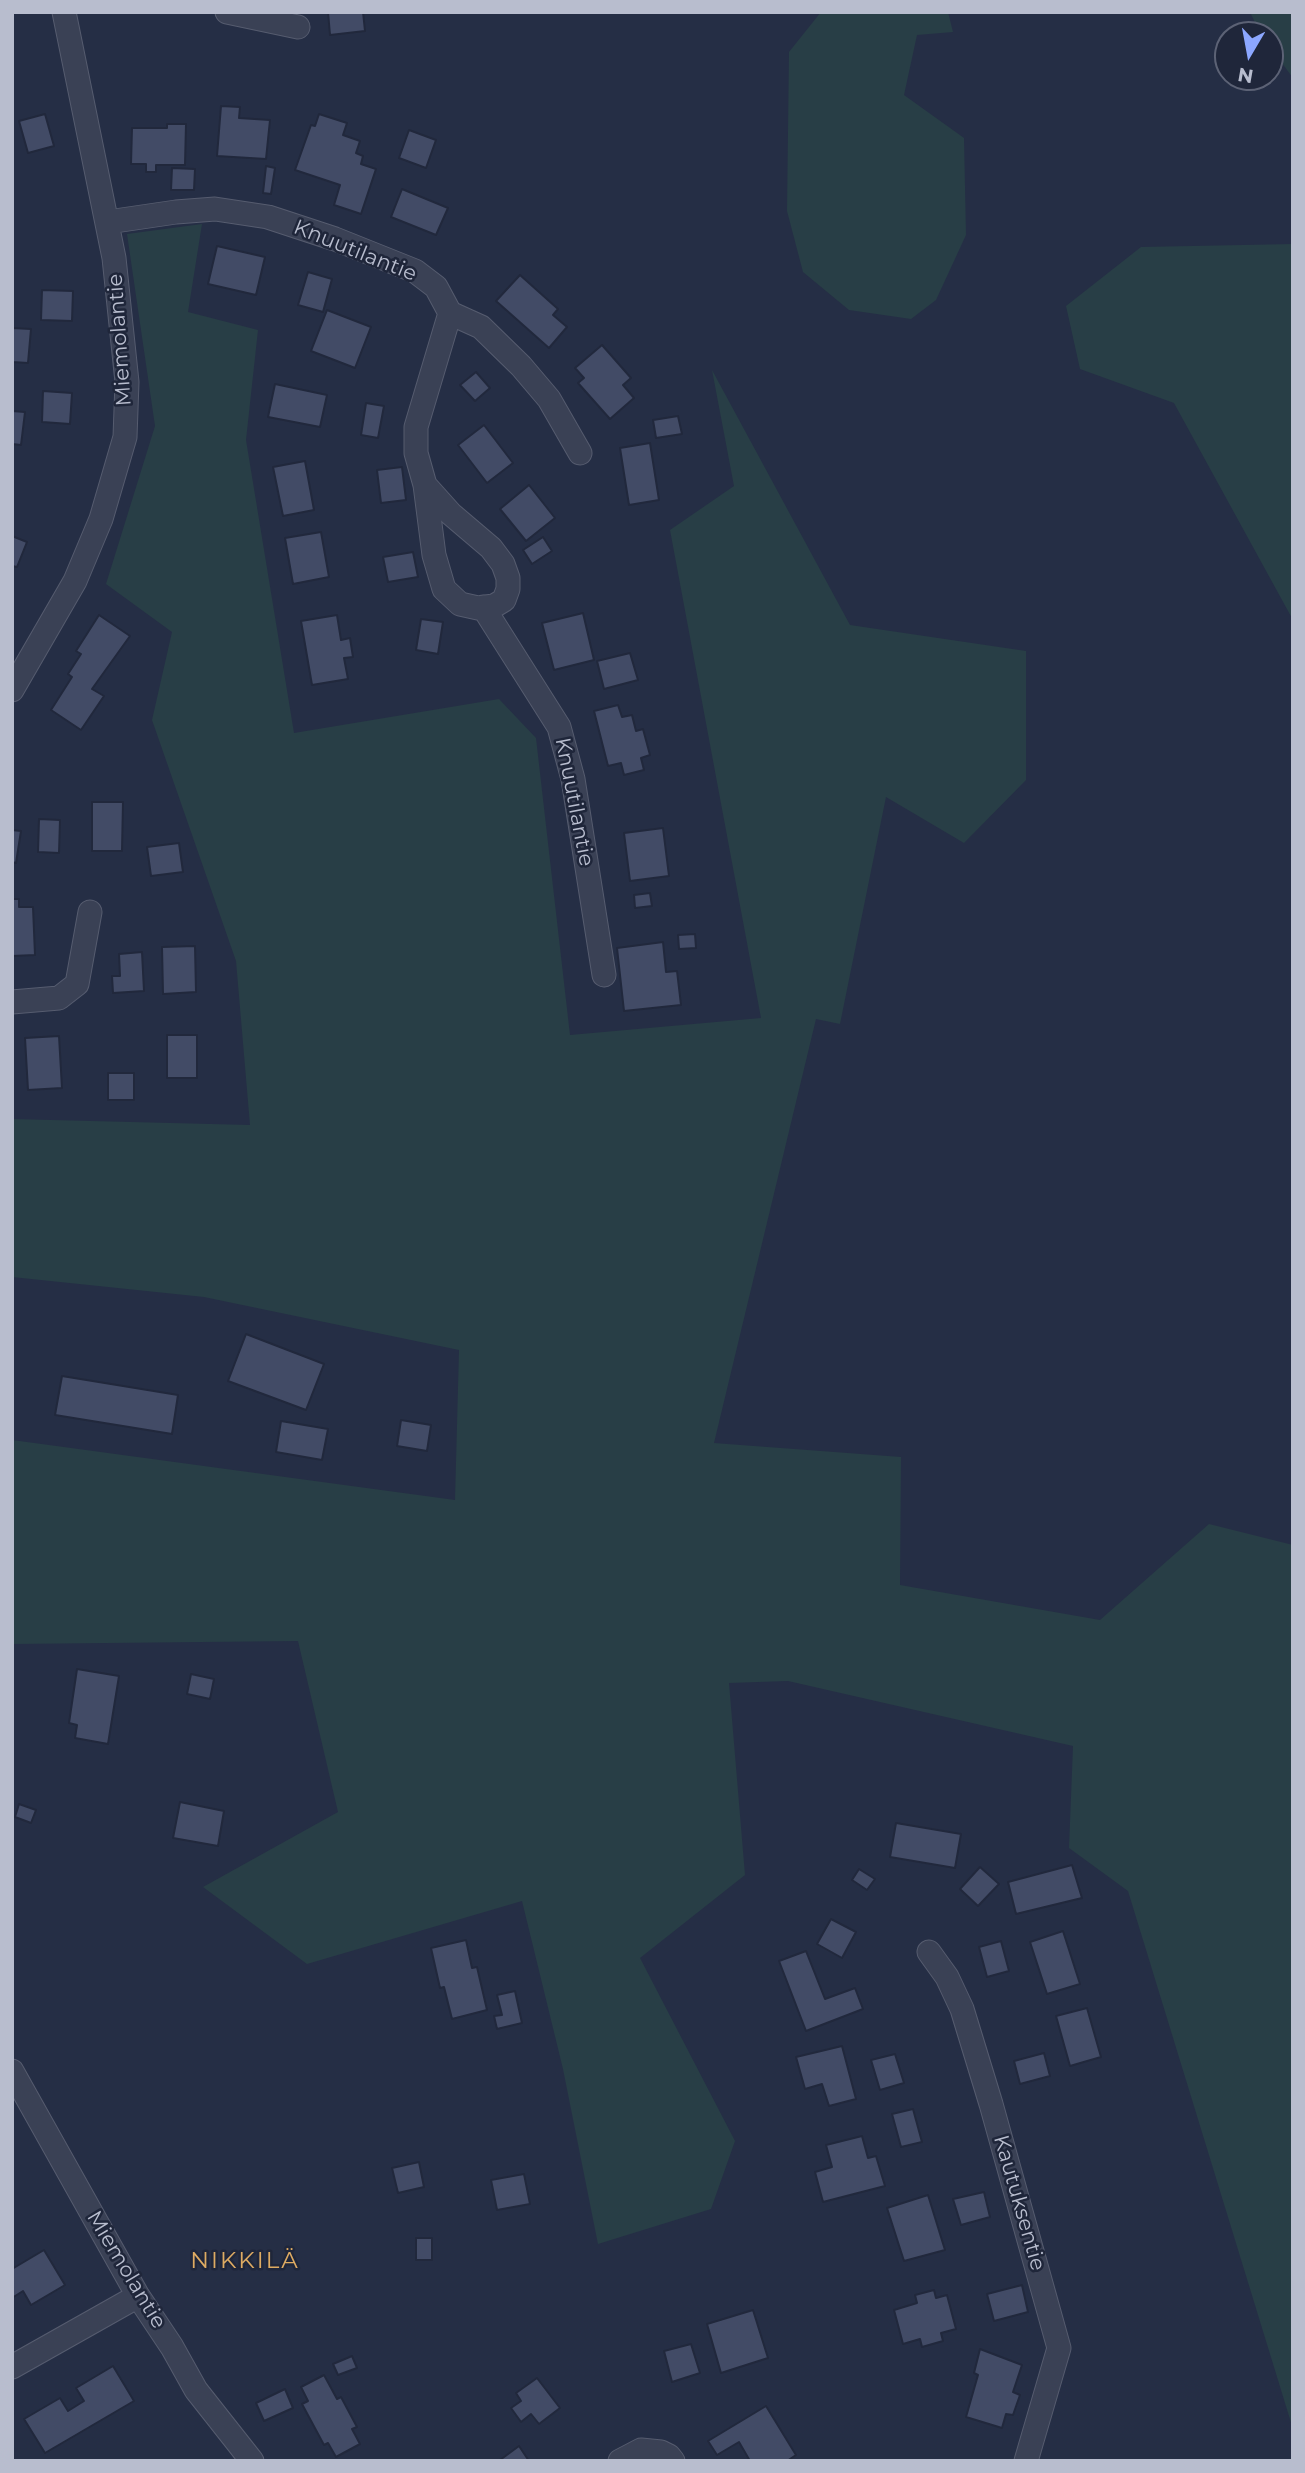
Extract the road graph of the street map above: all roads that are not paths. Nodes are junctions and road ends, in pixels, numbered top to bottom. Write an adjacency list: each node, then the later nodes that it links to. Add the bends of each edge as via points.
1 (64, 12): 4 (street, Miemolantie)
2 (228, 12): 3 (street)
3 (298, 27)
4 (108, 222): 5 (street, Knuutilantie, via 215,209 268,217 415,271 436,287); 9 (street, Miemolantie, via 127,382 125,437 101,519 75,581)
5 (450, 313): 6 (street, via 481,327 521,366 549,399); 7 (street, via 416,427 416,453)
6 (580, 453)
7 (425, 485): 8 (street, via 434,555 444,589 460,604); 8 (street, via 503,564 508,578 504,600)
8 (482, 607): 11 (street, Knuutilantie, via 559,727 573,779)
9 (12, 690)
10 (90, 912): 12 (street, via 77,984 59,998)
11 (604, 975)
12 (12, 1002)
13 (929, 1952): 20 (street, Kautuksentie, via 962,2009 1059,2347)
14 (14, 2077): 15 (street, Miemolantie)
15 (138, 2296): 16 (street); 17 (street, Miemolantie, via 196,2390)
16 (12, 2367)
17 (252, 2461)
18 (621, 2461): 19 (street, via 641,2450 661,2452)
19 (673, 2461)
20 (1026, 2461)

